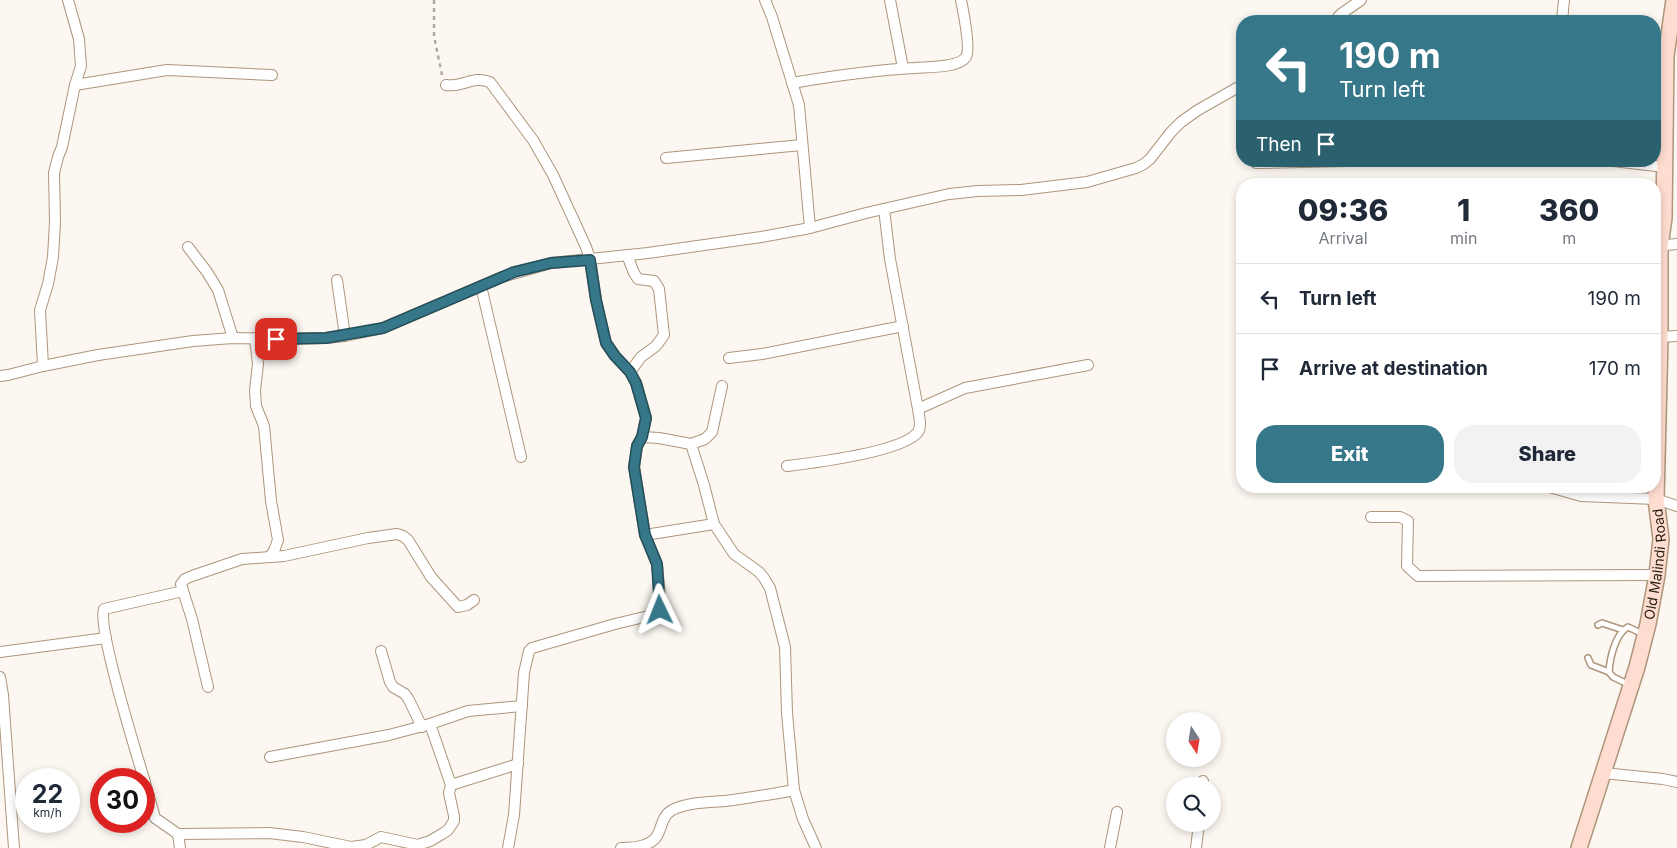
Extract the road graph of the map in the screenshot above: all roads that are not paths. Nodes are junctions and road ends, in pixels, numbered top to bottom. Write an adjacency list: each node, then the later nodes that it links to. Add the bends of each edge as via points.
1 (68, 0): 13 (street, via 79,39 81,66)
2 (765, 0): 12 (street)
3 (890, 0): 10 (street)
4 (961, 0): 10 (street, via 968,50 966,58 947,66)
5 (1362, 0): 8 (street)
6 (1564, 0): 9 (street)
7 (1674, 0): 16 (main road, Old Malindi Road, via 1666,56)
8 (1340, 15)
9 (1563, 15)
10 (902, 68): 12 (street)
11 (272, 75): 13 (street, via 167,70)
12 (792, 83): 17 (street, via 799,105)
13 (75, 85): 39 (street, via 54,174 53,257 40,310)
14 (446, 86): 28 (street, via 479,79 490,82 542,155)
15 (1236, 88): 21 (street, via 1181,122 1150,160 1136,168 1087,182 949,194)
16 (1671, 138): 20 (main road, Old Malindi Road)
17 (802, 145): 18 (street); 22 (street)
18 (666, 158)
19 (1661, 167): 20 (street)
20 (1665, 167): 23 (main road, Old Malindi Road)
21 (884, 209): 22 (street); 31 (street)
22 (810, 228): 27 (street)
23 (1661, 230)
24 (1677, 244): 25 (street)
25 (1661, 246)
26 (188, 247): 35 (street, via 218,290)
27 (627, 255): 28 (street); 40 (street, via 638,279 654,281 659,289 664,335)
28 (590, 260): 30 (street, via 534,267); 40 (street, via 606,343)
29 (337, 280): 32 (street)
30 (481, 286): 32 (street, via 383,328); 46 (street)
31 (903, 326): 37 (street); 43 (street)
32 (345, 336): 36 (street)
33 (1677, 336): 34 (street)
34 (1661, 337)
35 (233, 338): 36 (street); 39 (street, via 193,341)
36 (255, 338): 55 (street, via 258,364 256,406 264,426 278,540)
37 (729, 358)
38 (1088, 365): 43 (street, via 965,388)
39 (43, 366): 41 (street)
40 (630, 372): 44 (street, via 646,418)
41 (0, 376)
42 (722, 386): 45 (street, via 712,432 705,439)
43 (918, 409): 47 (street, via 918,431 898,443 874,452)
44 (642, 437): 45 (street); 54 (street, via 637,446 634,467)
45 (691, 444): 53 (street)
46 (521, 457)
47 (787, 466)
48 (1570, 493): 50 (street)
49 (1656, 493): 50 (main road, Old Malindi Road)
50 (1656, 498): 51 (street); 56 (main road, Old Malindi Road, via 1661,539)
51 (1677, 506)
52 (1371, 517): 56 (street, via 1400,517 1408,521 1407,566 1418,576)
53 (714, 524): 54 (street); 78 (street, via 734,554 759,572 770,588 785,647)
54 (645, 535): 70 (street, via 657,564 660,610 657,614 532,648 527,656)
55 (270, 556): 57 (street, via 242,559 192,576 182,582); 58 (street, via 397,534 408,540 431,577 458,607 467,606)
56 (1657, 575): 61 (main road, Old Malindi Road)
57 (183, 591): 62 (street, via 104,609); 69 (street)
58 (474, 600)
59 (1598, 625): 60 (lane, via 1602,623)
60 (1623, 630): 61 (lane, via 1628,627); 66 (lane, via 1619,634)
61 (1645, 635): 68 (main road, Old Malindi Road)
62 (106, 638): 63 (street); 74 (street)
63 (0, 652)
64 (381, 652): 71 (street, via 393,687 405,694)
65 (1588, 658): 66 (lane, via 1591,665)
66 (1609, 672): 68 (lane)
67 (0, 677): 83 (street)
68 (1631, 686): 75 (main road, Old Malindi Road)
69 (208, 687)
70 (522, 706): 71 (street, via 468,711); 73 (street)
71 (426, 726): 72 (street); 77 (street)
72 (270, 757)
73 (518, 764): 77 (street); 85 (street)
74 (141, 768)
75 (1604, 773): 76 (street); 90 (main road, Old Malindi Road)
76 (1677, 782)
77 (451, 785): 82 (street, via 448,793 454,821 448,830 422,844 382,837 366,845 351,847 269,832)
78 (794, 790): 86 (street, via 674,810 664,818 653,840 632,848); 87 (street)
79 (1117, 812): 88 (street)
80 (155, 818): 82 (street)
81 (1198, 832): 89 (street)
82 (178, 834): 84 (street)
83 (14, 848)
84 (180, 848)
85 (508, 848)
86 (621, 848)
87 (816, 848)
88 (1110, 848)
89 (1196, 848)
90 (1579, 848)

